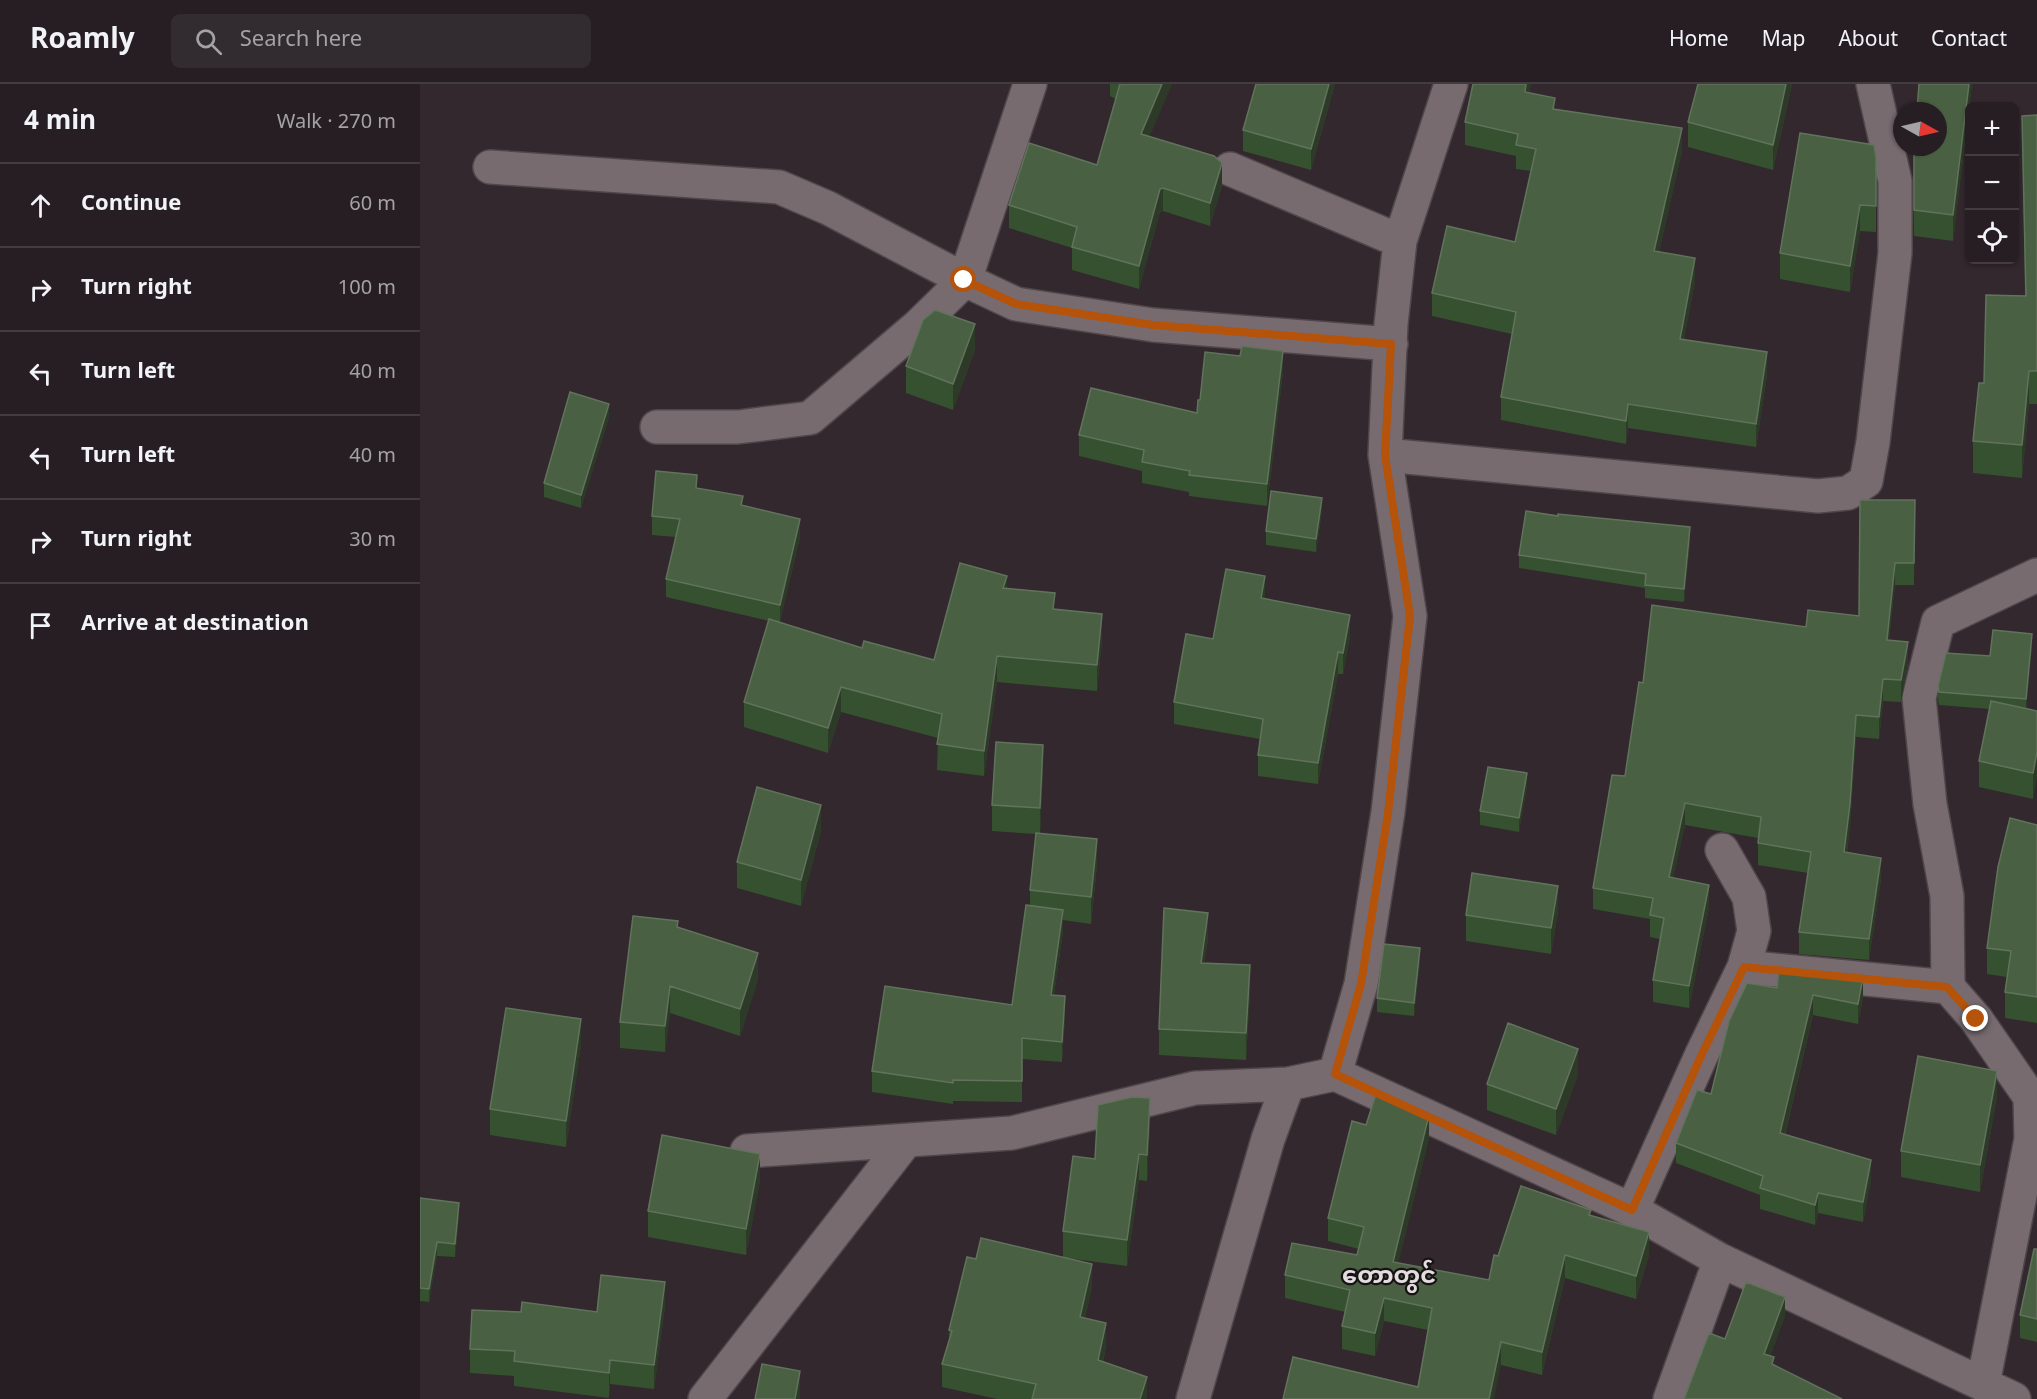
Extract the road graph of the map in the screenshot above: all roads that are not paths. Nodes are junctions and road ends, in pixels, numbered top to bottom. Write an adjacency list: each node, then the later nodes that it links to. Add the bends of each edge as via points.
1 (1030, 84): 7 (street)
2 (1451, 84): 6 (street)
3 (1873, 84): 10 (street, via 1894,181 1895,253 1866,481 1848,493 1818,496)
4 (490, 167): 7 (street, via 779,187 828,208)
5 (1230, 169): 6 (street)
6 (1400, 241): 8 (street)
7 (964, 280): 8 (street, via 1016,304 1153,325); 9 (street, via 918,326 810,418 738,427)
8 (1391, 344): 10 (street)
9 (657, 428)
10 (1385, 455): 15 (street, via 1410,616 1388,813 1365,961)
11 (2037, 575): 14 (street, via 1938,622 1919,698 1930,804 1947,896)
12 (1722, 850): 13 (street, via 1749,897 1754,931)
13 (1744, 967): 14 (street); 19 (street)
14 (1947, 987): 21 (street, via 1976,1019 2030,1097 2031,1139)
15 (1335, 1074): 16 (street); 19 (street)
16 (1288, 1084): 17 (street, via 1195,1088 1012,1133); 23 (street, via 1268,1139)
17 (904, 1142): 18 (street); 22 (street)
18 (747, 1151)
19 (1632, 1210): 20 (street)
20 (1720, 1260): 21 (street); 24 (street)
21 (1983, 1384): 25 (street)
22 (705, 1399)
23 (1193, 1399)
24 (1670, 1399)
25 (2014, 1399)

